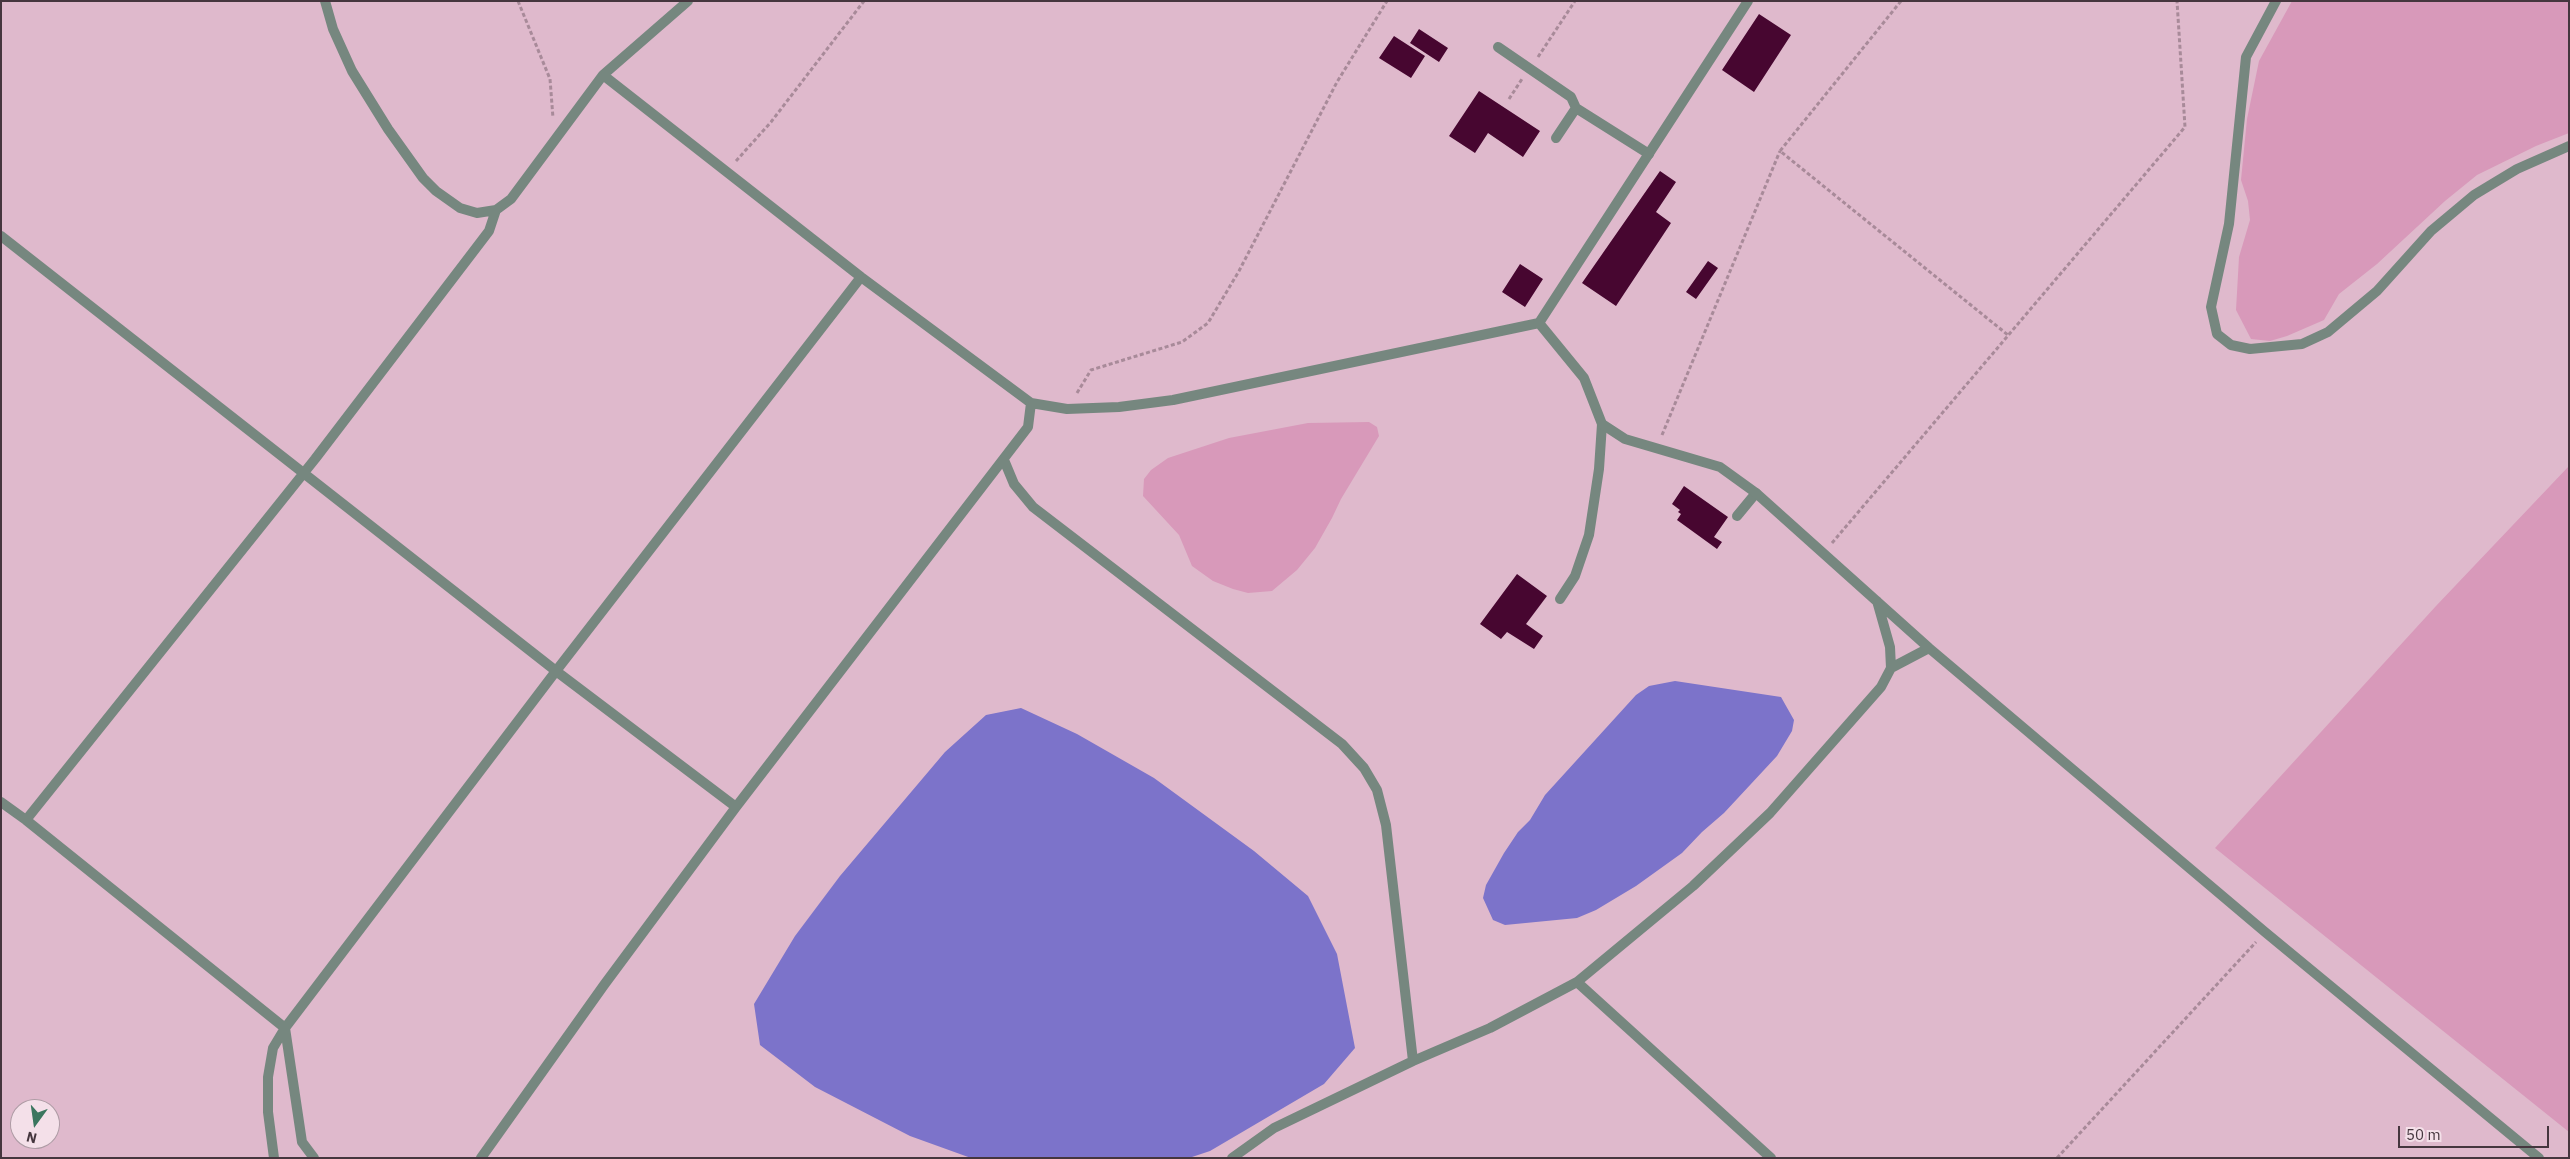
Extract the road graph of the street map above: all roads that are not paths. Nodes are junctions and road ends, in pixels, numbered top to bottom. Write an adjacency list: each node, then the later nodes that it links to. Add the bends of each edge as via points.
1 (325, 1): 11 (street, via 333,29 352,71 403,153 423,178 460,208 477,213)
2 (688, 1): 6 (street)
3 (1748, 1): 10 (street)
4 (2276, 1): 9 (street, via 2246,57 2229,224 2211,307 2218,334 2231,345 2250,349 2302,344 2328,332 2377,291 2432,231 2474,195 2517,169)
5 (1498, 47): 7 (street, via 1571,96)
6 (603, 75): 11 (street, via 511,199); 13 (street)
7 (1576, 108): 8 (street); 10 (street)
8 (1556, 138)
9 (2569, 146)
10 (1649, 154): 14 (street)
11 (496, 210): 18 (street, via 489,231)
12 (1, 236): 18 (street)
13 (861, 277): 15 (street); 25 (street)
14 (1539, 323): 15 (street, via 1173,400 1067,409); 16 (street, via 1584,378)
15 (1031, 403): 17 (street, via 1028,427)
16 (1602, 424): 19 (street, via 1625,439 1720,467); 21 (street, via 1599,469 1588,536 1575,576)
17 (1004, 460): 27 (street); 31 (street, via 1014,484 1034,506 1342,744 1364,768 1377,790 1386,824)
18 (304, 471): 25 (street); 28 (street)
19 (1756, 493): 20 (street); 22 (street)
20 (1738, 516)
21 (1560, 599)
22 (1877, 600): 23 (street); 24 (street, via 1890,647)
23 (1929, 648): 24 (street); 37 (street)
24 (1890, 668): 29 (street, via 1881,687 1770,813 1693,886)
25 (556, 671): 27 (street); 30 (street)
26 (1, 802): 28 (street)
27 (736, 807): 34 (street)
28 (26, 820): 30 (street)
29 (1577, 982): 31 (street, via 1490,1028); 36 (street)
30 (285, 1028): 32 (street, via 273,1048 268,1077 268,1112); 33 (street, via 302,1142)
31 (1413, 1061): 35 (street, via 1274,1128)
32 (274, 1158)
33 (314, 1158)
34 (480, 1158)
35 (1232, 1158)
36 (1771, 1158)
37 (2539, 1158)

